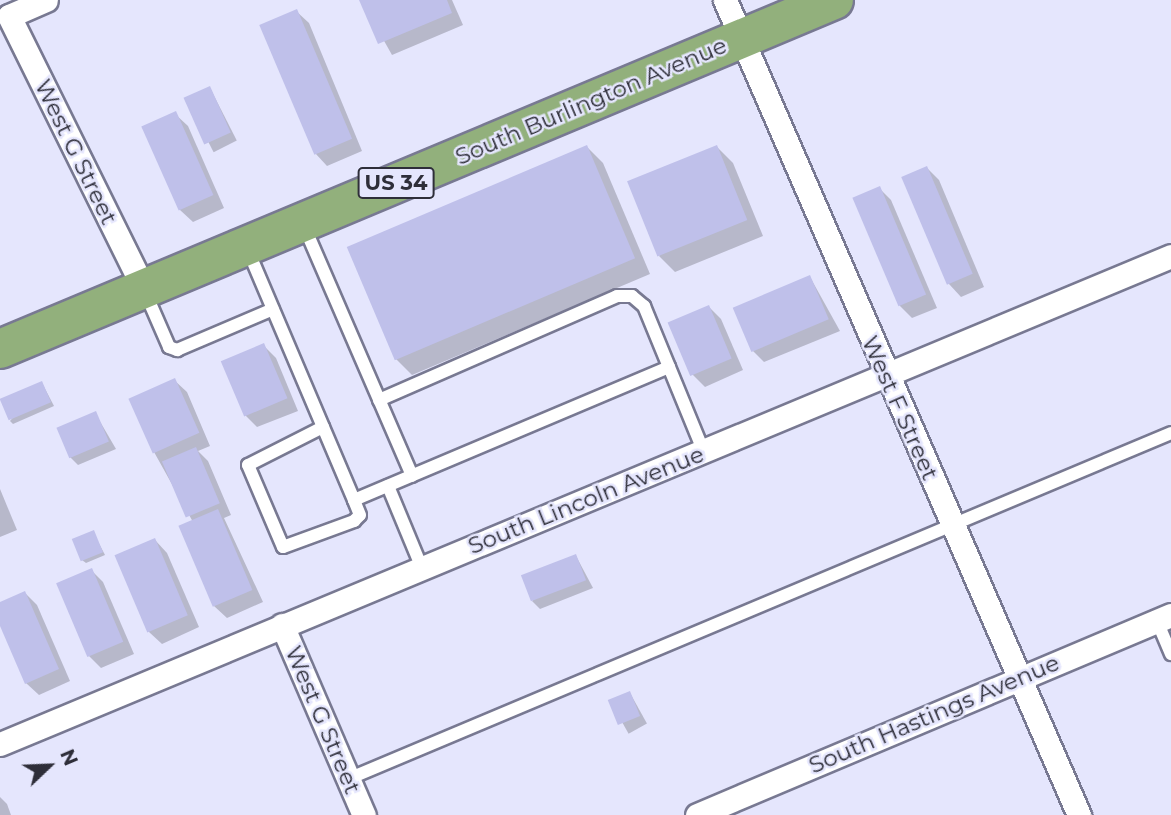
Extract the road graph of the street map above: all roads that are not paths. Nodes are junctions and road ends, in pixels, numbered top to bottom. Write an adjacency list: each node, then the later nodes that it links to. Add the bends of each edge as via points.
1 (46, 0): 8 (street, West G Street, via 9,16)
2 (724, 0): 4 (street, West F Street)
3 (834, 0): 4 (highway, South Burlington Avenue / US 34)
4 (741, 38): 5 (highway, South Burlington Avenue / US 34); 12 (street, West F Street)
5 (303, 222): 6 (highway, South Burlington Avenue / US 34); 13 (lane)
6 (247, 246): 8 (highway, South Burlington Avenue / US 34); 9 (lane)
7 (1171, 256): 12 (street, South Lincoln Avenue)
8 (144, 289): 9 (lane, via 169,347 177,350); 10 (highway, South Burlington Avenue / US 34)
9 (273, 309): 14 (lane)
10 (0, 349)
11 (669, 367): 13 (lane, via 643,306 632,296 617,296); 16 (lane); 17 (lane)
12 (886, 377): 16 (street, South Lincoln Avenue); 20 (street, West F Street)
13 (379, 400): 17 (lane)
14 (323, 427): 19 (lane); 19 (lane, via 248,465 283,547 354,521 360,515)
15 (1171, 433): 20 (lane)
16 (704, 452): 21 (street, South Lincoln Avenue)
17 (412, 476): 18 (lane)
18 (388, 486): 19 (lane); 21 (lane)
19 (354, 500)
20 (952, 525): 25 (street, West F Street); 27 (lane)
21 (422, 568): 23 (street, South Lincoln Avenue)
22 (1164, 618): 24 (lane); 25 (street, South Hastings Avenue)
23 (282, 625): 26 (street, South Lincoln Avenue); 27 (street, West G Street)
24 (1171, 654)
25 (1019, 677): 29 (street, South Hastings Avenue); 30 (street, West F Street)
26 (0, 744)
27 (348, 779): 28 (street, West G Street)
28 (364, 815)
29 (697, 815)
30 (1079, 815)

